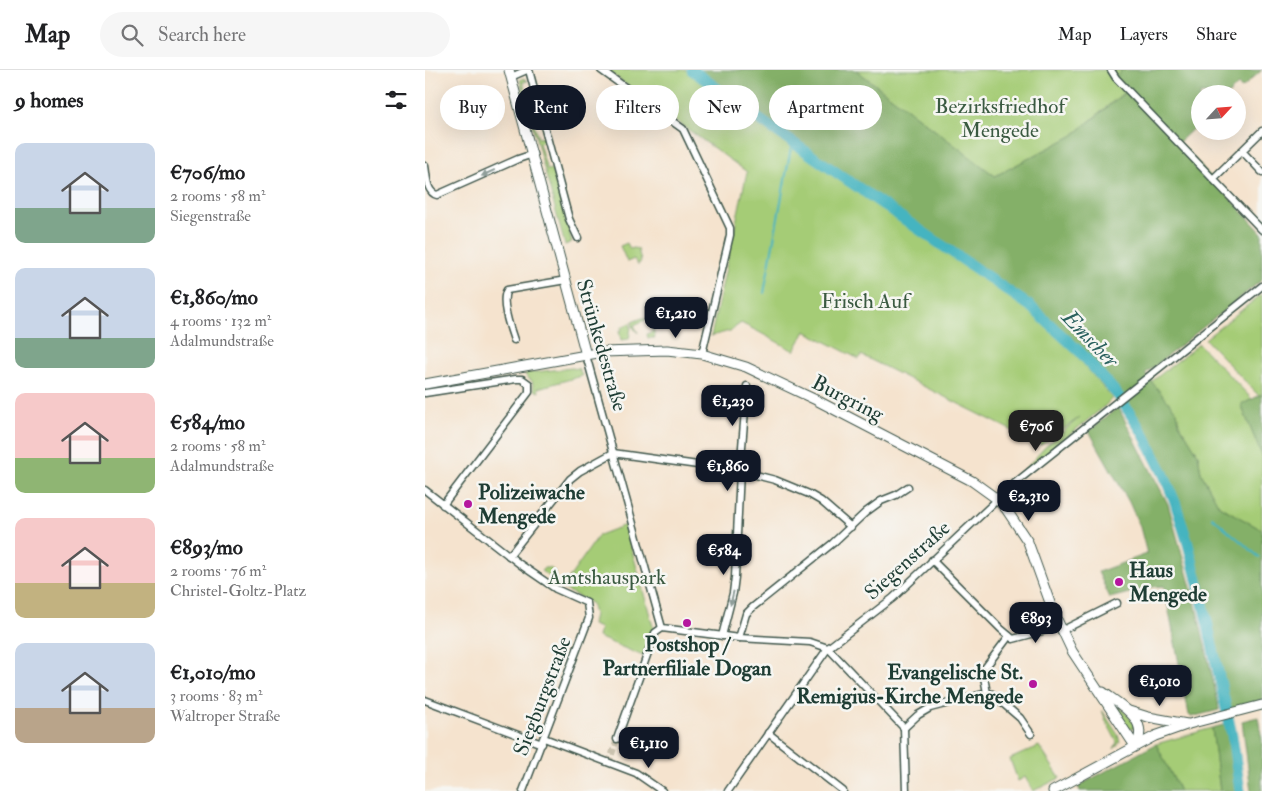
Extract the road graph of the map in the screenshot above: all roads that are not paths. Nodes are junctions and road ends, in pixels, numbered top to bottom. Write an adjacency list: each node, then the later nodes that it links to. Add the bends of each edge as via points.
1 (528, 70): 4 (street); 12 (street, via 567,210)
2 (601, 70): 16 (street, via 683,129 730,228)
3 (1111, 70): 10 (street)
4 (510, 73): 7 (main road, Strünkedestraße)
5 (1262, 132): 6 (street)
6 (1242, 151): 9 (street); 10 (street)
7 (533, 154): 8 (street, one-way to 8, via 437,195 429,188); 13 (main road, Strünkedestraße)
8 (425, 166)
9 (1262, 172)
10 (1213, 179): 11 (street)
11 (1262, 230)
12 (578, 238)
13 (565, 280): 15 (street, via 507,290 504,297); 17 (main road, Strünkedestraße)
14 (1262, 286): 25 (street, Siegenstraße)
15 (514, 340)
16 (702, 354): 17 (main road, Burgring, via 667,350); 25 (main road, Burgring, via 746,367 816,400 972,481)
17 (587, 355): 18 (main road, Burgring); 21 (street, Strünkedestraße)
18 (425, 384)
19 (747, 386): 22 (street)
20 (425, 393): 26 (street, via 522,379 529,384 527,394)
21 (613, 453): 22 (street); 28 (street, via 580,470 570,479); 31 (street, Strünkedestraße)
22 (740, 471): 27 (street, via 775,480 809,494); 34 (street, one-way to 34, via 735,577)
23 (907, 487): 27 (street, via 873,506)
24 (425, 490): 26 (street)
25 (997, 500): 29 (street, Siegenstraße); 33 (main road, Burgring, via 1029,542)
26 (443, 505): 28 (street)
27 (851, 527): 35 (street, via 753,607 746,614)
28 (509, 556): 48 (street, Siegburgstraße, via 556,589 583,601 589,611)
29 (932, 560): 36 (street); 37 (street, Siegenstraße, via 893,598)
30 (1117, 603): 33 (street)
31 (662, 628): 34 (street); 47 (street, via 655,633)
32 (1050, 629): 36 (street)
33 (1061, 631): 38 (main road, Burgring)
34 (722, 636): 35 (street)
35 (739, 638): 37 (street, via 810,642)
36 (1011, 638): 39 (street, via 983,672)
37 (828, 648): 44 (street); 45 (street, Siegenstraße)
38 (1097, 687): 42 (main road); 49 (main road)
39 (987, 693): 44 (street, via 930,708); 46 (street, via 1020,718)
40 (425, 700): 48 (street)
41 (1262, 705): 43 (main road)
42 (1126, 710): 43 (main road); 49 (main road, via 1140,727 1140,737)
43 (1189, 724): 49 (main road)
44 (904, 728): 54 (street)
45 (768, 733): 52 (street, Siegenstraße); 53 (street)
46 (1031, 734)
47 (617, 739)
48 (543, 741): 50 (street, Siegburgstraße); 51 (street, via 636,773)
49 (1135, 746): 55 (main road)
50 (523, 791)
51 (662, 791)
52 (728, 791)
53 (843, 791)
54 (906, 791)
55 (1053, 791)

